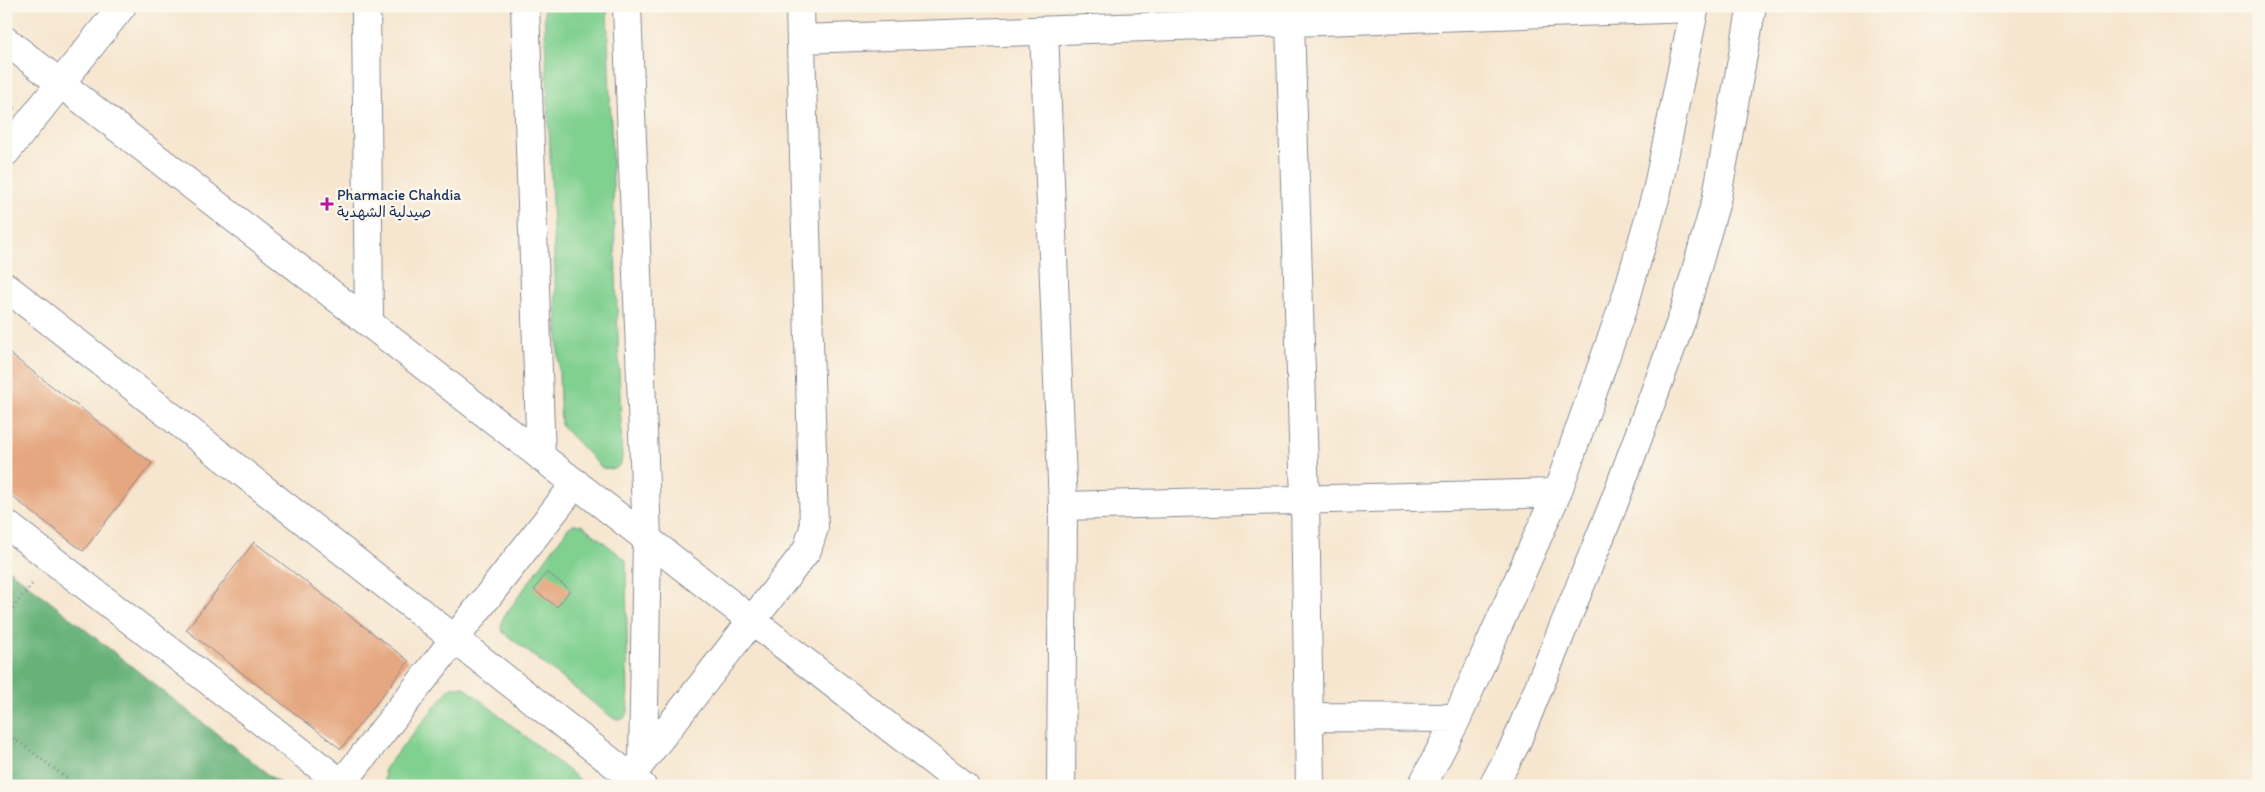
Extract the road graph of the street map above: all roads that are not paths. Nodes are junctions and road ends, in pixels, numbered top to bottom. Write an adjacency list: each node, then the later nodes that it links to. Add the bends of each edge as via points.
1 (122, 6): 12 (street)
2 (366, 6): 15 (street)
3 (525, 6): 16 (street)
4 (627, 6): 22 (street)
5 (800, 6): 10 (street)
6 (1752, 6): 33 (street, via 1716,201 1683,316 1608,517 1516,743)
7 (1694, 7): 8 (street); 18 (street, via 1657,191 1626,298)
8 (1290, 22): 9 (street); 19 (street)
9 (1044, 31): 10 (street); 20 (street)
10 (801, 39): 23 (street, via 814,528 807,550)
11 (6, 41): 12 (street)
12 (61, 84): 13 (street); 15 (street)
13 (6, 152)
14 (6, 286): 24 (street)
15 (369, 322): 16 (street)
16 (541, 457): 17 (street)
17 (576, 483): 22 (street); 24 (street)
18 (1557, 493): 19 (street); 26 (street)
19 (1305, 500): 20 (street); 25 (street)
20 (1063, 506): 30 (street)
21 (6, 524): 28 (street)
22 (647, 539): 23 (street); 27 (street)
23 (751, 620): 27 (street); 29 (street)
24 (455, 638): 27 (street); 28 (street)
25 (1310, 717): 26 (street); 31 (street)
26 (1457, 718): 32 (street)
27 (635, 777)
28 (343, 785)
29 (965, 786)
30 (1061, 786)
31 (1310, 786)
32 (1422, 786)
33 (1493, 786)

